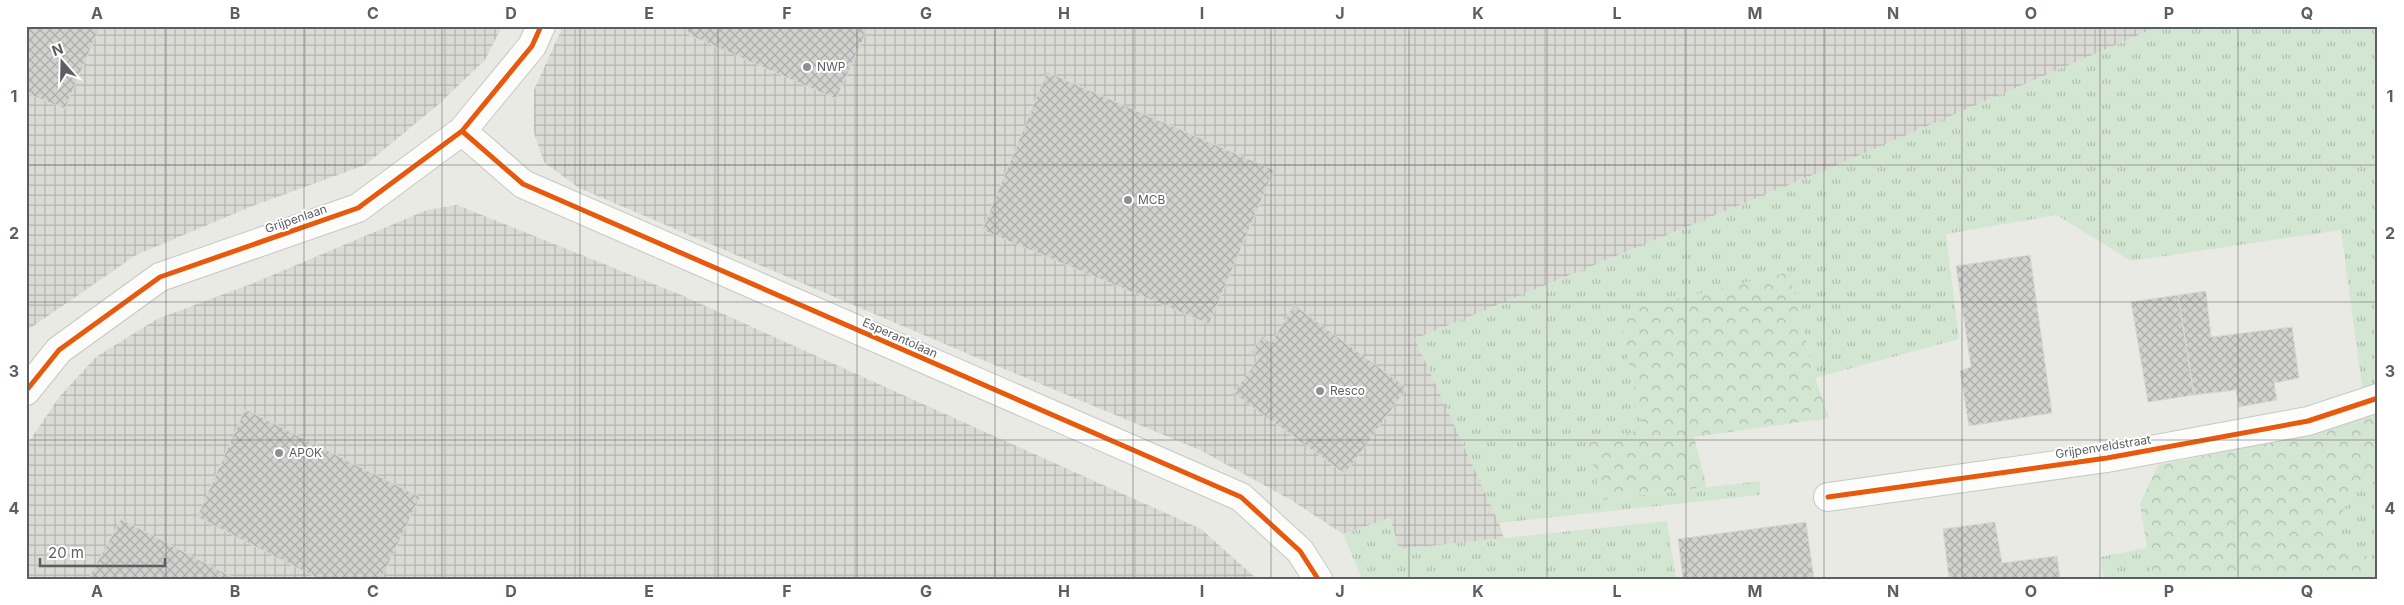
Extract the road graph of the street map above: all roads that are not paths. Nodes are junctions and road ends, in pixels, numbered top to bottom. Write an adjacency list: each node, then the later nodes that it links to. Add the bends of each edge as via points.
1 (541, 26): 2 (street, Grijpenlaan, via 532,46)
2 (462, 131): 3 (street, Grijpenlaan, via 358,208 160,277 59,350); 6 (street, Esperantolaan, via 523,184 1241,497 1300,551)
3 (26, 391)
4 (2378, 398): 5 (street, Grijpenveldstraat, via 2308,421 2107,458)
5 (1828, 497)
6 (1318, 579)

